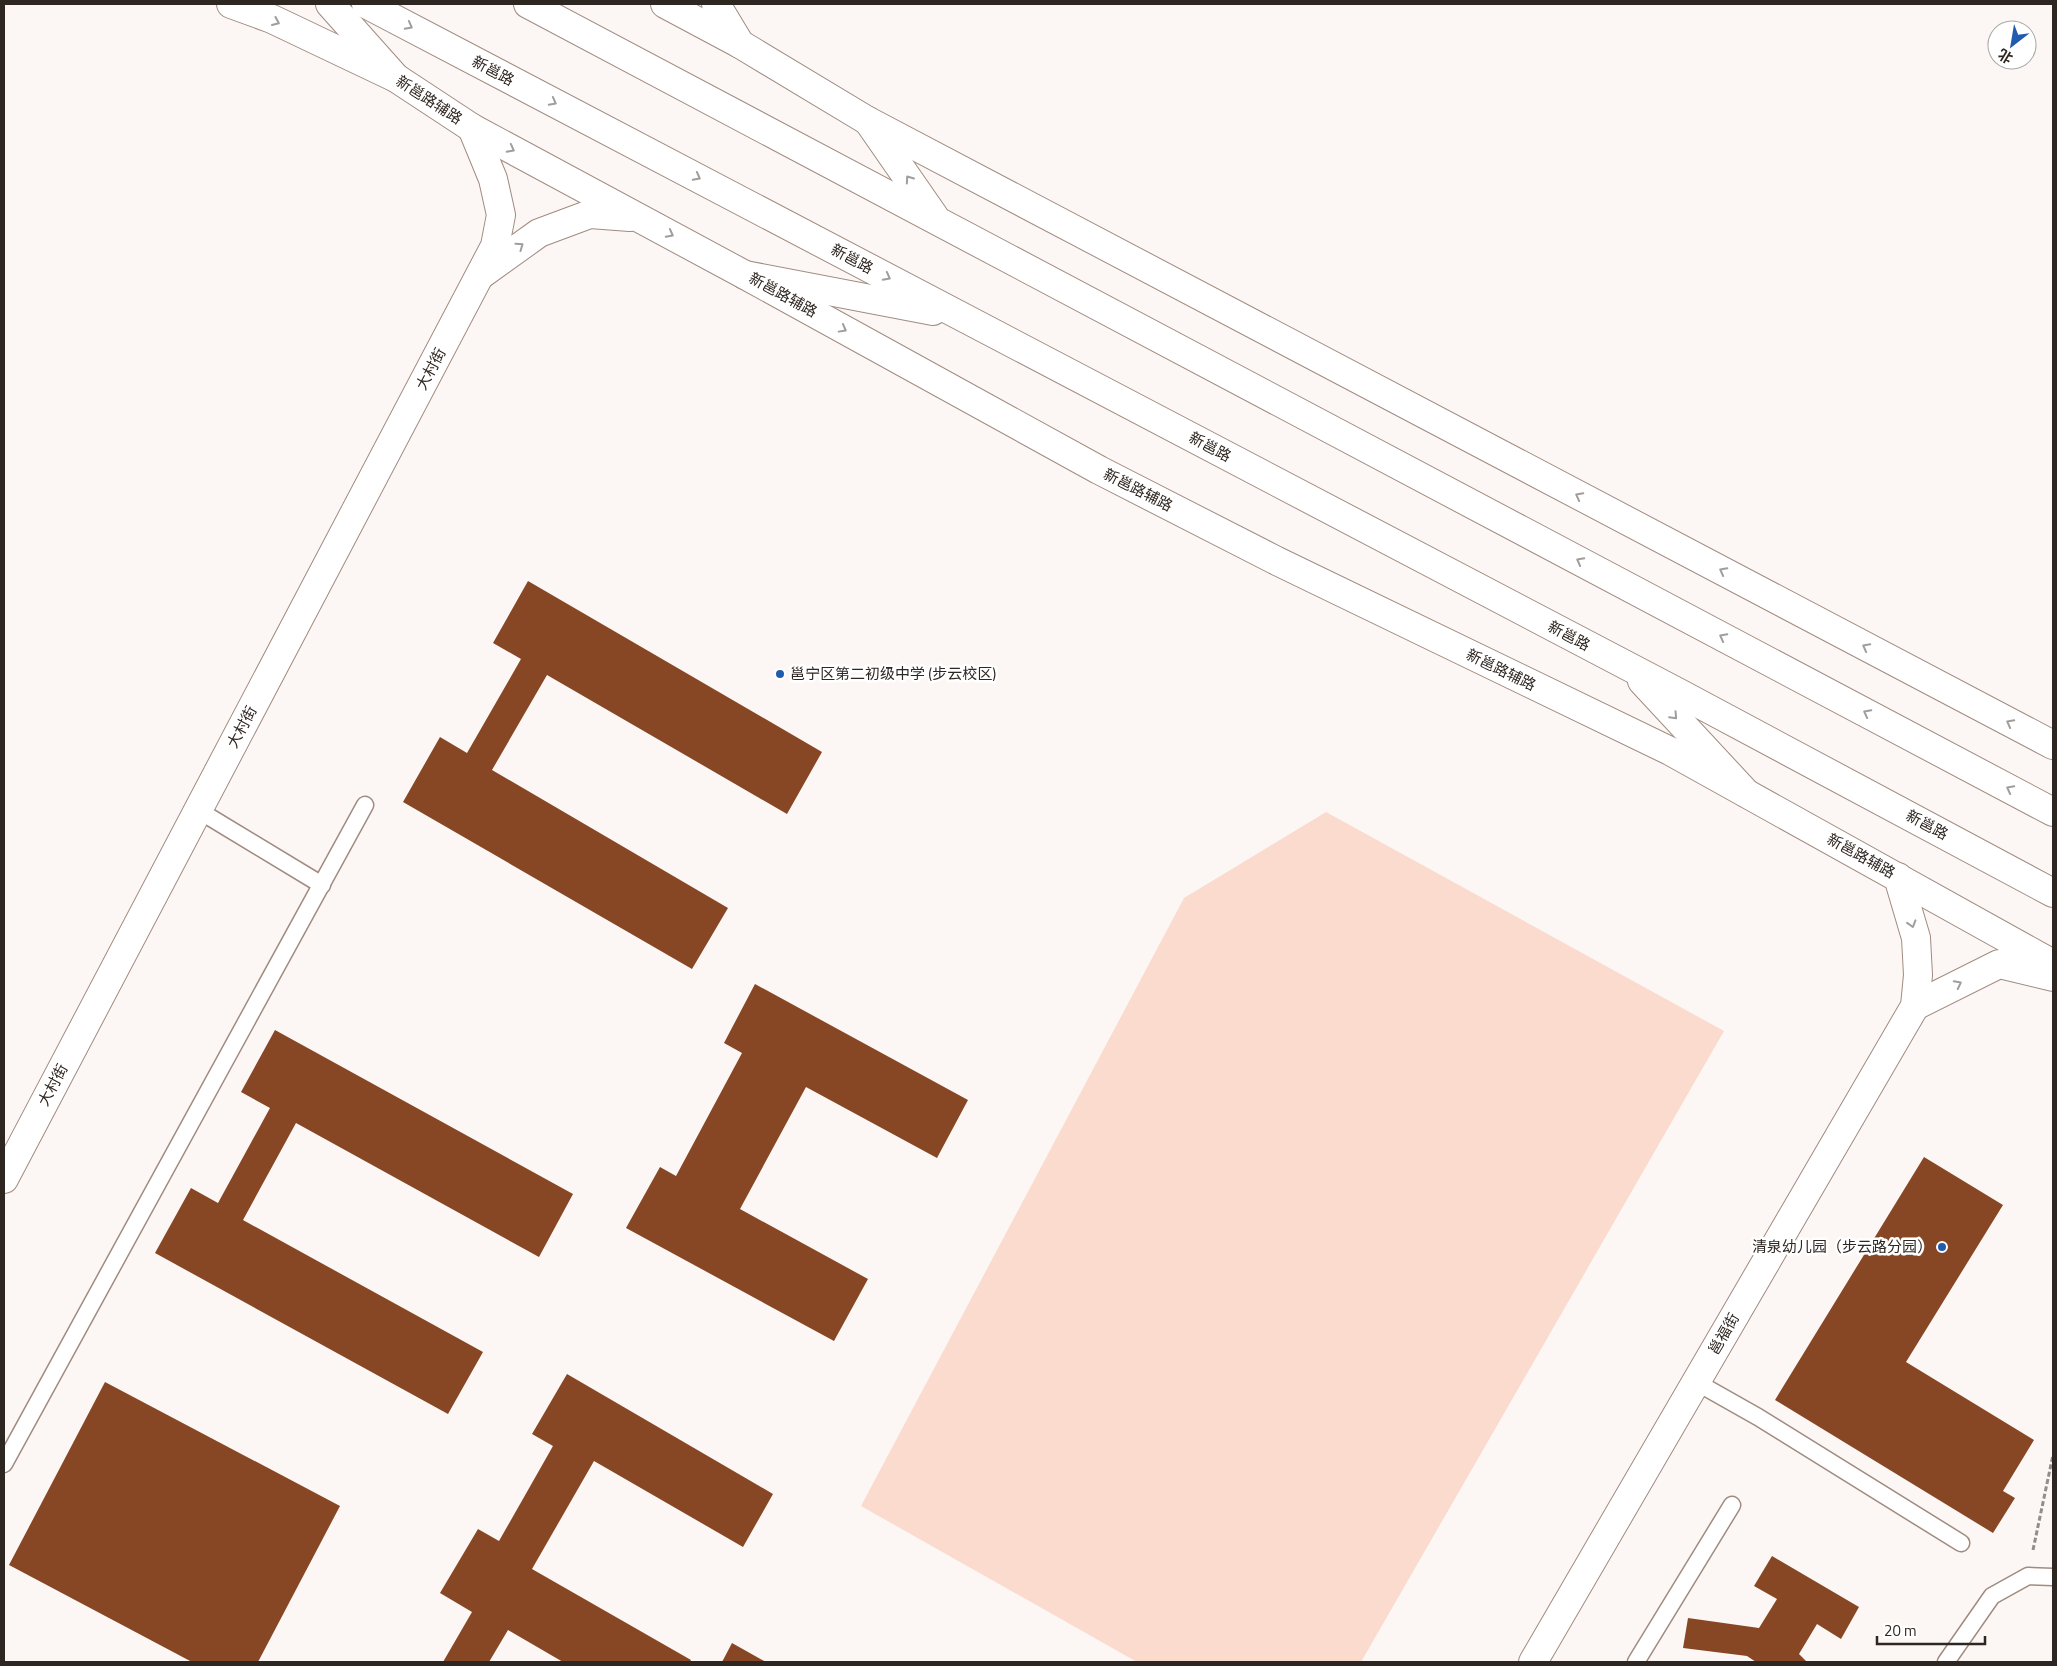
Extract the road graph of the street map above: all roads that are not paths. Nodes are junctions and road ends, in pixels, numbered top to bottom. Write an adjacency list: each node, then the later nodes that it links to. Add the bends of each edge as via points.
1 (231, 4): 8 (street, 新邕路辅路, one-way to 8, via 272,19)
2 (330, 4): 8 (street)
3 (366, 4): 15 (street, 新邕路, one-way to 15)
4 (528, 4): 12 (street)
5 (666, 4): 7 (street)
6 (716, 4): 7 (street)
7 (740, 44): 9 (street)
8 (396, 78): 10 (street, 新邕路辅路)
9 (868, 121): 12 (street, one-way to 9); 17 (street, one-way to 9)
10 (472, 128): 11 (street, 新邕路辅路, one-way to 11); 13 (street, 大村街, via 493,179 501,215 495,246)
11 (640, 218): 13 (street, 大村街, one-way to 11, via 539,233 590,214); 14 (street, 新邕路辅路, one-way to 14)
12 (937, 219): 21 (street, one-way to 12)
13 (481, 274): 20 (street, 大村街)
14 (745, 274): 15 (street); 18 (street, 新邕路辅路, one-way to 18, via 1100,470 1275,560 1670,751)
15 (961, 316): 16 (street, 新邕路)
16 (1629, 667): 18 (street, one-way to 18); 24 (street, 新邕路)
17 (2053, 746)
18 (1746, 794): 22 (street, 新邕路辅路)
19 (365, 805): 23 (lane)
20 (198, 810): 23 (lane); 28 (street, 大村街)
21 (2053, 812)
22 (1898, 877): 25 (street, 新邕路辅路); 27 (street, one-way to 27, via 1916,938 1918,975)
23 (322, 885): 30 (lane)
24 (2053, 893)
25 (2053, 964)
26 (2053, 977): 27 (street, one-way to 26, via 1999,964)
27 (1915, 1006): 29 (street, 邕福街)
28 (4, 1179)
29 (1696, 1382): 32 (lane); 34 (street, 邕福街)
30 (4, 1464)
31 (1732, 1505): 35 (lane)
32 (1961, 1543)
33 (2053, 1576): 36 (lane, via 2028,1576 1992,1596)
34 (1533, 1662)
35 (1636, 1662)
36 (1946, 1662)

